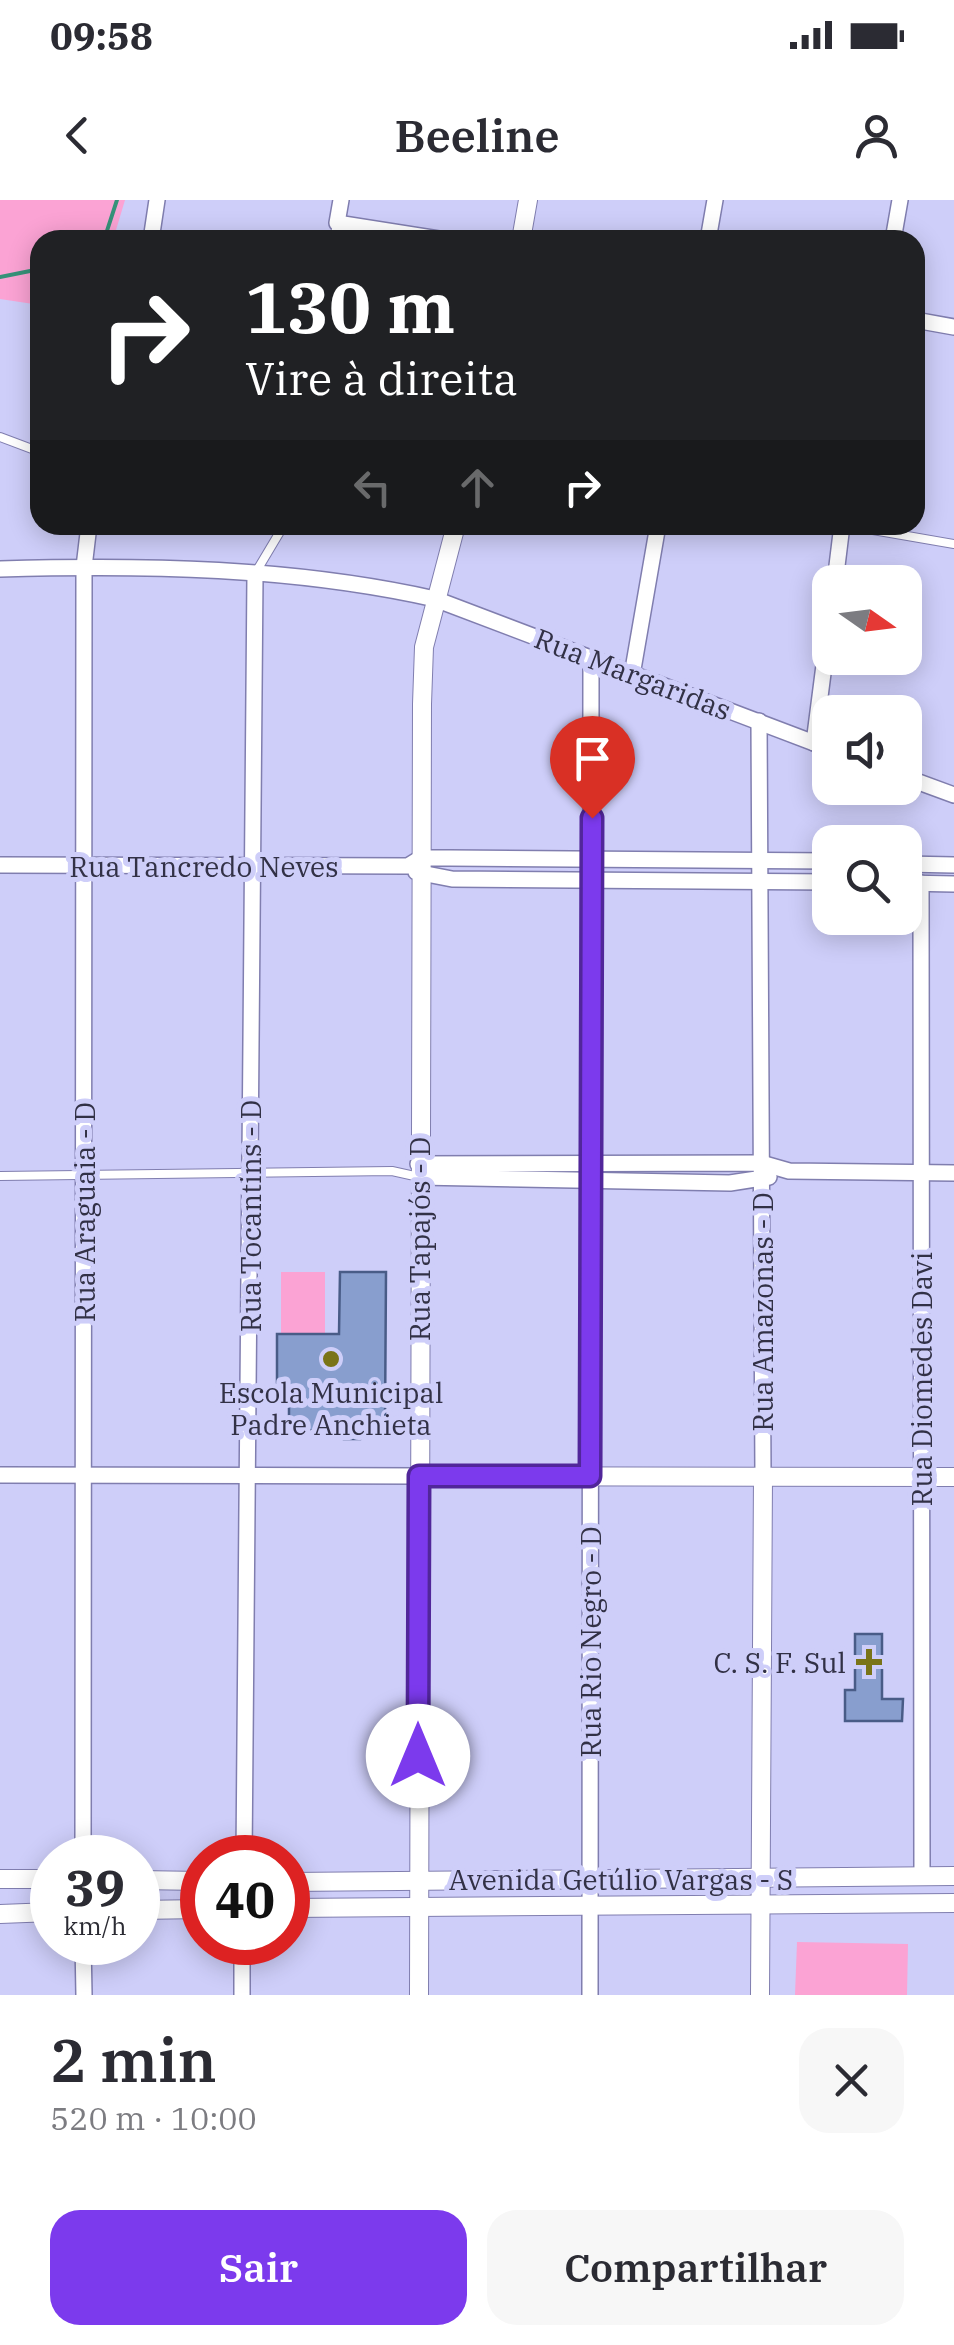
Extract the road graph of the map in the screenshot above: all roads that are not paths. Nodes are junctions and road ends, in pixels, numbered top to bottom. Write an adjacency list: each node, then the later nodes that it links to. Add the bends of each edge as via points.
1 (158, 200): 7 (street)
2 (342, 200): 6 (street)
3 (528, 200): 10 (street)
4 (715, 200): 11 (street)
5 (900, 200): 12 (street)
6 (337, 222): 8 (lane); 9 (street)
7 (153, 230)
8 (336, 230)
9 (385, 230)
10 (523, 230)
11 (710, 230)
12 (895, 230)
13 (925, 322): 14 (street)
14 (954, 326)
15 (0, 437): 16 (lane)
16 (30, 448)
17 (88, 535): 25 (street, Rua Araguaia - D)
18 (278, 535): 27 (lane)
19 (453, 535): 28 (street, Rua Tapajós - D)
20 (656, 535): 30 (street)
21 (842, 535): 24 (street)
22 (901, 535): 23 (lane)
23 (954, 544)
24 (837, 565)
25 (84, 567): 26 (street, Rua Margaridas); 27 (street, Rua Margaridas, via 222,568); 41 (street, Rua Araguaia - D)
26 (0, 569)
27 (255, 575): 28 (street, Rua Margaridas); 42 (street, Rua Tocantins - D)
28 (435, 599): 29 (street, Rua Margaridas); 43 (street, Rua Tapajós - D, via 424,647)
29 (591, 659): 30 (street, Rua Margaridas); 35 (street, Rua Rio Negro - D)
30 (632, 674): 31 (street, Rua Margaridas)
31 (759, 722): 32 (street, Rua Margaridas); 36 (street, Rua Amazonas - D)
32 (812, 741)
33 (922, 784): 34 (street)
34 (954, 796)
35 (592, 858): 36 (street, Rua Tancredo Neves); 43 (street, Rua Tancredo Neves); 44 (street, Rua Rio Negro - D)
36 (760, 859): 37 (street, Rua Tancredo Neves); 45 (street, Rua Amazonas - D)
37 (812, 860)
38 (922, 864): 39 (street)
39 (954, 865)
40 (0, 866): 41 (street, Rua Tancredo Neves)
41 (84, 866): 42 (street, Rua Tancredo Neves); 56 (street, Rua Araguaia - D)
42 (252, 866): 43 (street, Rua Tancredo Neves); 55 (street, Rua Tocantins - D)
43 (417, 867): 44 (street, Rua Tancredo Neves); 51 (street, Rua Tapajós - D)
44 (592, 880): 45 (street, Rua Tancredo Neves); 50 (street, Rua Rio Negro - D)
45 (760, 881): 46 (street, Rua Tancredo Neves); 52 (street, Rua Amazonas - D)
46 (812, 882)
47 (922, 883): 48 (street)
48 (954, 884)
49 (914, 935): 53 (street, Rua Diomedes Davi)
50 (592, 1161): 51 (street); 52 (street); 58 (street, Rua Rio Negro - D)
51 (418, 1171): 55 (lane); 58 (street); 62 (street, Rua Tapajós - D)
52 (761, 1171): 53 (street); 58 (street); 64 (street, Rua Amazonas - D)
53 (921, 1173): 54 (street); 65 (street, Rua Diomedes Davi)
54 (954, 1173)
55 (249, 1174): 56 (lane); 59 (street, Rua Tocantins - D)
56 (84, 1175): 57 (lane); 61 (street, Rua Araguaia - D)
57 (0, 1176)
58 (592, 1182): 63 (street, Rua Rio Negro - D)
59 (249, 1474): 61 (street); 62 (street); 68 (street, Rua Tocantins - D)
60 (0, 1475): 61 (street)
61 (84, 1476): 67 (street, Rua Araguaia - D)
62 (419, 1476): 63 (street); 75 (street, Rua Tapajós - D)
63 (590, 1476): 64 (street); 70 (street, Rua Rio Negro - D)
64 (763, 1476): 65 (street); 72 (street, Rua Amazonas - D)
65 (922, 1476): 66 (street); 69 (street, Rua Diomedes Davi)
66 (954, 1476)
67 (84, 1835)
68 (244, 1835)
69 (922, 1875): 71 (street, Avenida Getúlio Vargas - S); 72 (street, Avenida Getúlio Vargas - S)
70 (592, 1876): 72 (street, Avenida Getúlio Vargas - S); 75 (street, Avenida Getúlio Vargas - S); 78 (street, Rua Rio Negro - D)
71 (954, 1876)
72 (761, 1878): 77 (street, Rua Amazonas - D)
73 (0, 1879): 74 (street)
74 (30, 1879)
75 (419, 1881): 76 (street, Avenida Getúlio Vargas - S); 80 (street, Rua Tapajós - D)
76 (310, 1882)
77 (761, 1903): 78 (street, Avenida Getúlio Vargas - S); 79 (street, Avenida Getúlio Vargas - S); 90 (street, Rua Amazonas - D)
78 (591, 1904): 80 (street, Avenida Getúlio Vargas - S); 89 (street, Rua Rio Negro - D)
79 (954, 1904)
80 (418, 1907): 81 (street, Avenida Getúlio Vargas - S); 88 (street, Rua Tapajós - D)
81 (310, 1908)
82 (30, 1913): 83 (street)
83 (0, 1914)
84 (84, 1965): 86 (street)
85 (242, 1965): 87 (street)
86 (84, 1995)
87 (242, 1995)
88 (418, 1995)
89 (590, 1995)
90 (760, 1995)

